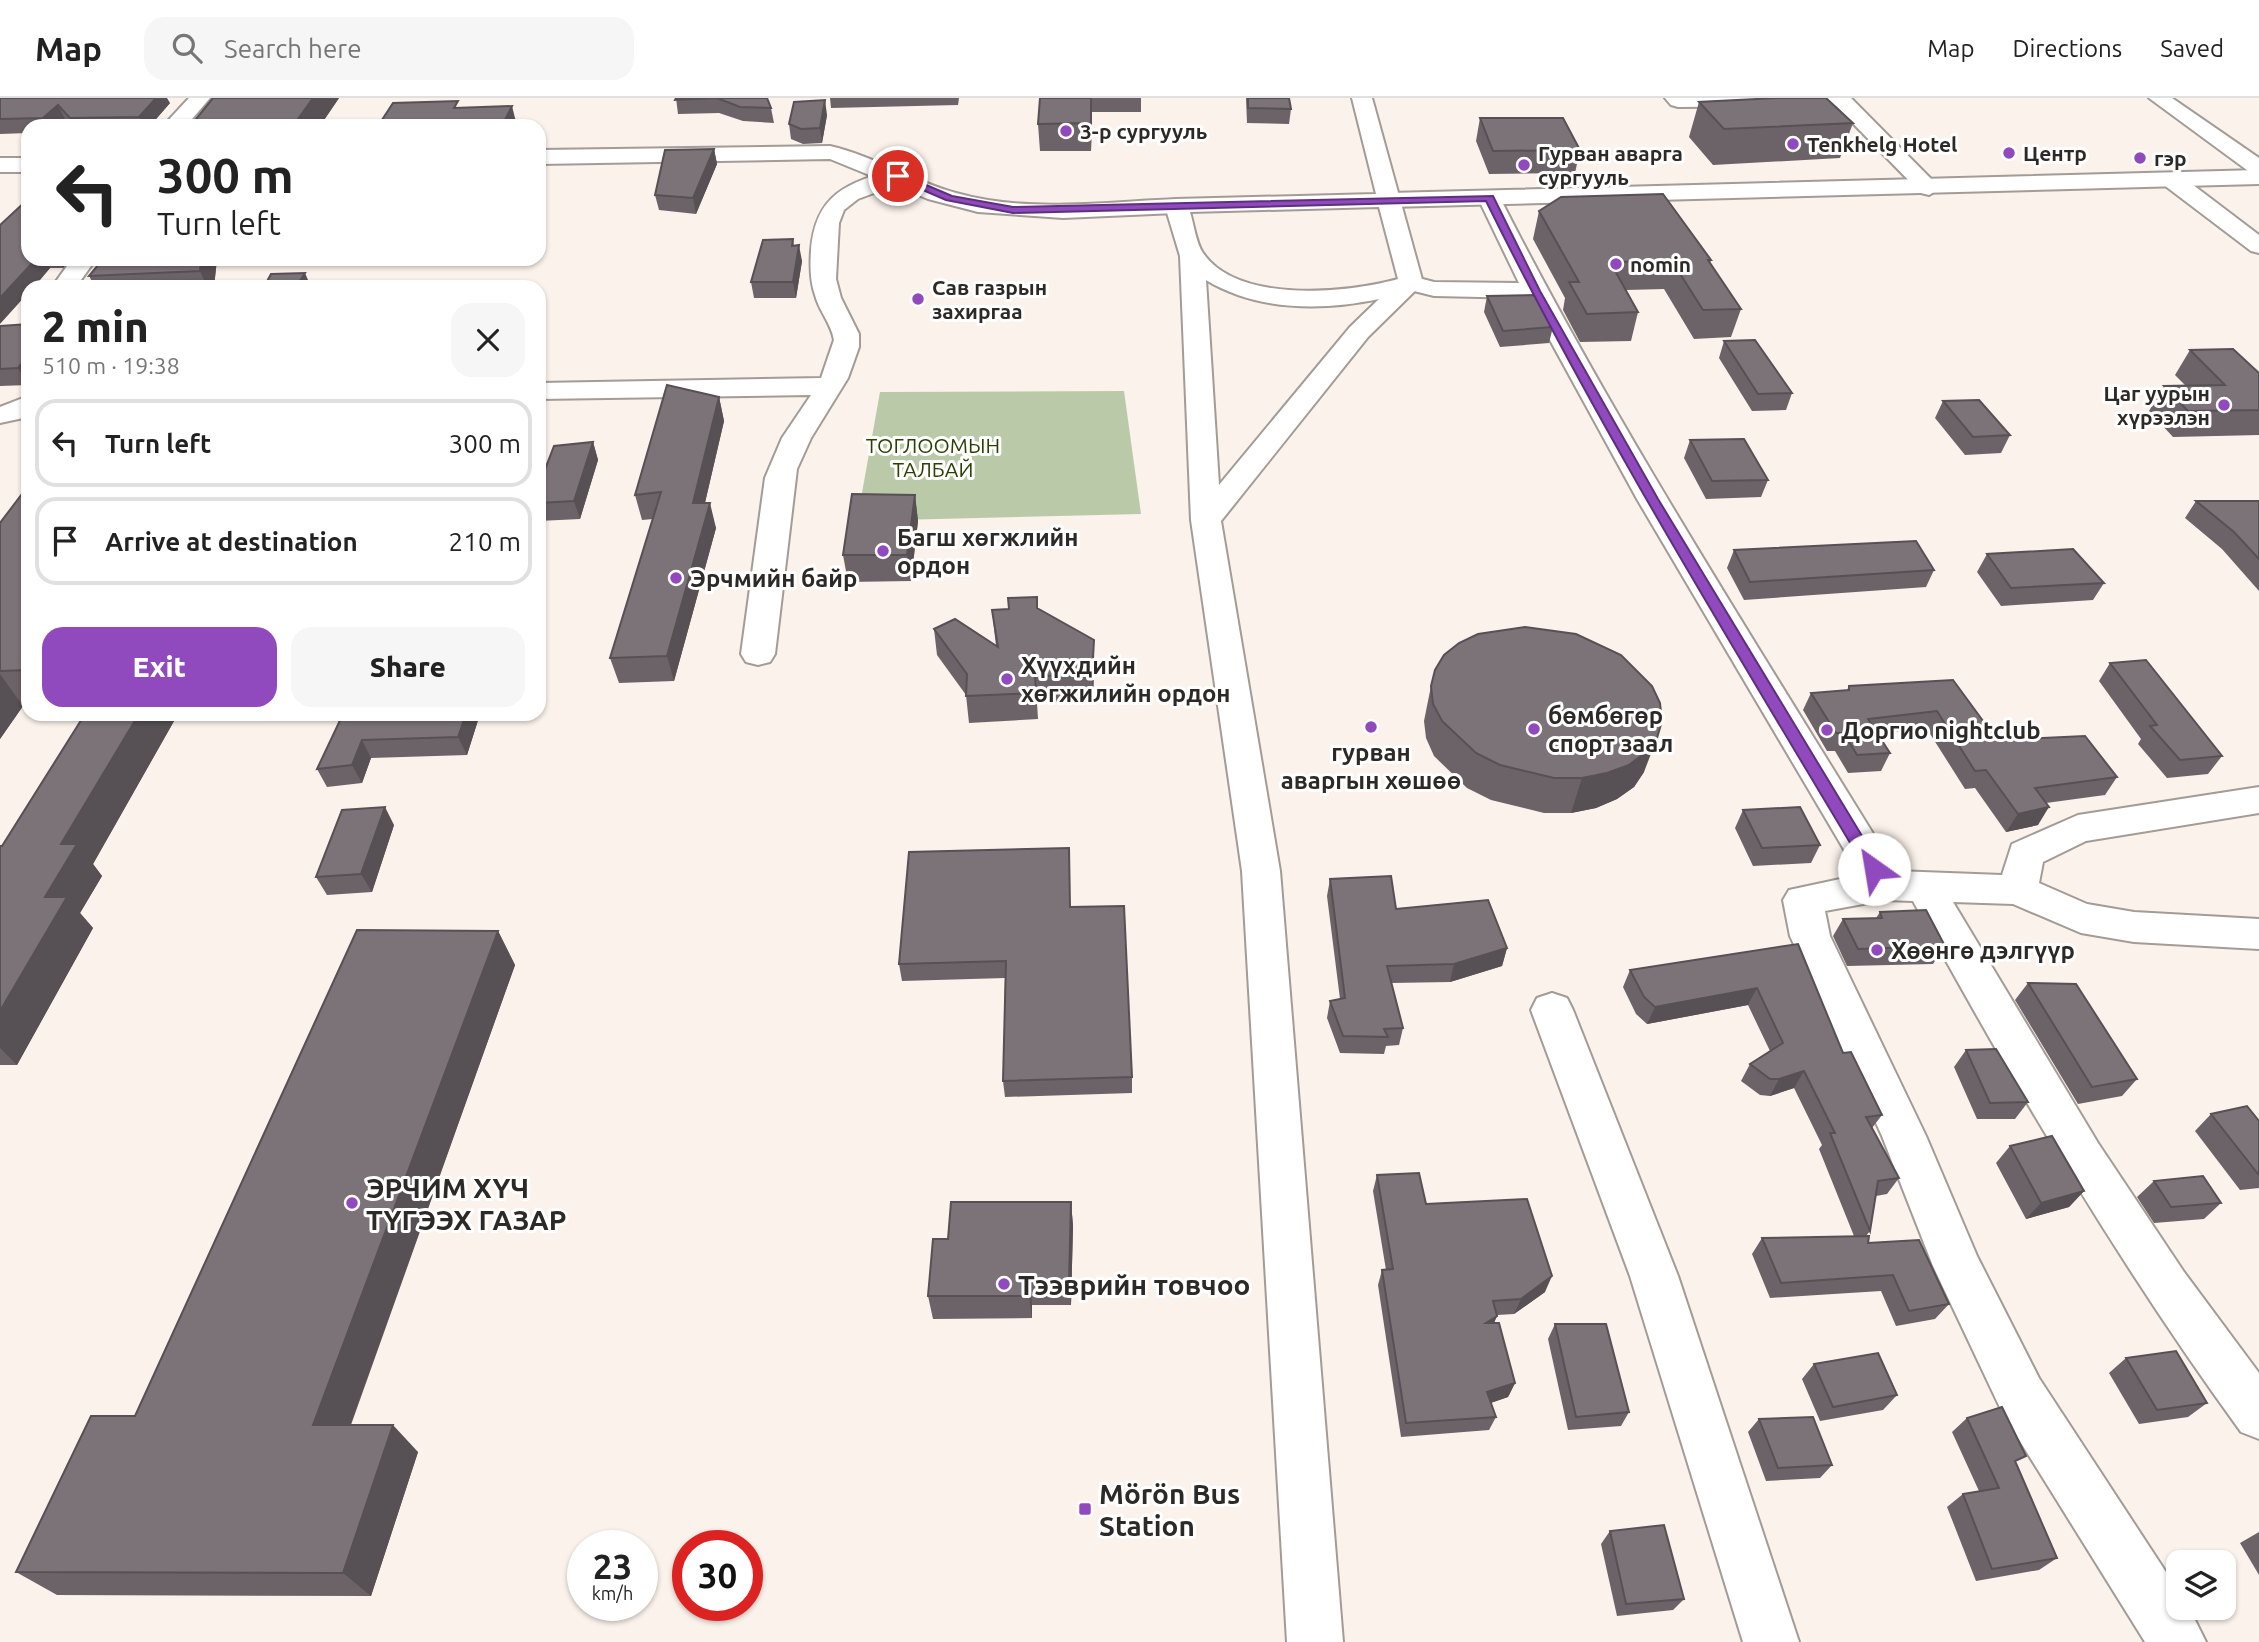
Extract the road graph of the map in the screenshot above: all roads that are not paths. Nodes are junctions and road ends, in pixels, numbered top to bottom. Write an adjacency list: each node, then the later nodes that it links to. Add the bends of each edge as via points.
1 (200, 98): 6 (main road)
2 (1362, 98): 16 (main road)
3 (1675, 98): 5 (main road)
4 (2159, 98): 10 (main road)
5 (1840, 99): 14 (main road)
6 (180, 119)
7 (546, 158): 11 (main road, via 830,152)
8 (0, 165): 9 (main road)
9 (21, 165)
10 (2259, 168)
11 (898, 176): 18 (main road, via 950,198 1013,210); 23 (main road, via 840,200 830,211 825,286 848,337)
12 (2259, 177): 13 (main road)
13 (2172, 180): 14 (main road); 20 (main road)
14 (1929, 188): 15 (main road)
15 (1489, 198): 16 (main road); 22 (main road)
16 (1389, 200): 17 (main road); 21 (main road)
17 (1288, 205): 18 (main road); 19 (main road, via 1242,214)
18 (1176, 206): 19 (main road)
19 (1200, 240): 21 (main road, via 1219,278 1280,298 1354,297); 27 (main road)
20 (2259, 246)
21 (1411, 283): 22 (main road, via 1434,289); 27 (main road, via 1359,332)
22 (1535, 291): 30 (main road, via 1652,499)
23 (829, 386): 24 (main road); 28 (main road, via 805,420 781,470)
24 (546, 390)
25 (21, 409): 26 (main road)
26 (0, 415)
27 (1206, 520): 35 (main road, via 1261,871)
28 (758, 654)
29 (2259, 800): 31 (main road, via 2078,829 2025,854)
30 (1904, 886): 31 (main road); 34 (main road, via 1965,961 2191,1327); 37 (main road, via 1803,900 1810,936 1904,1136 1957,1266 2021,1396)
31 (2018, 890): 32 (main road, via 2081,918 2134,928)
32 (2257, 936)
33 (1552, 1010): 36 (main road, via 1654,1276)
34 (2259, 1414)
35 (1315, 1642)
36 (1771, 1642)
37 (2178, 1642)

